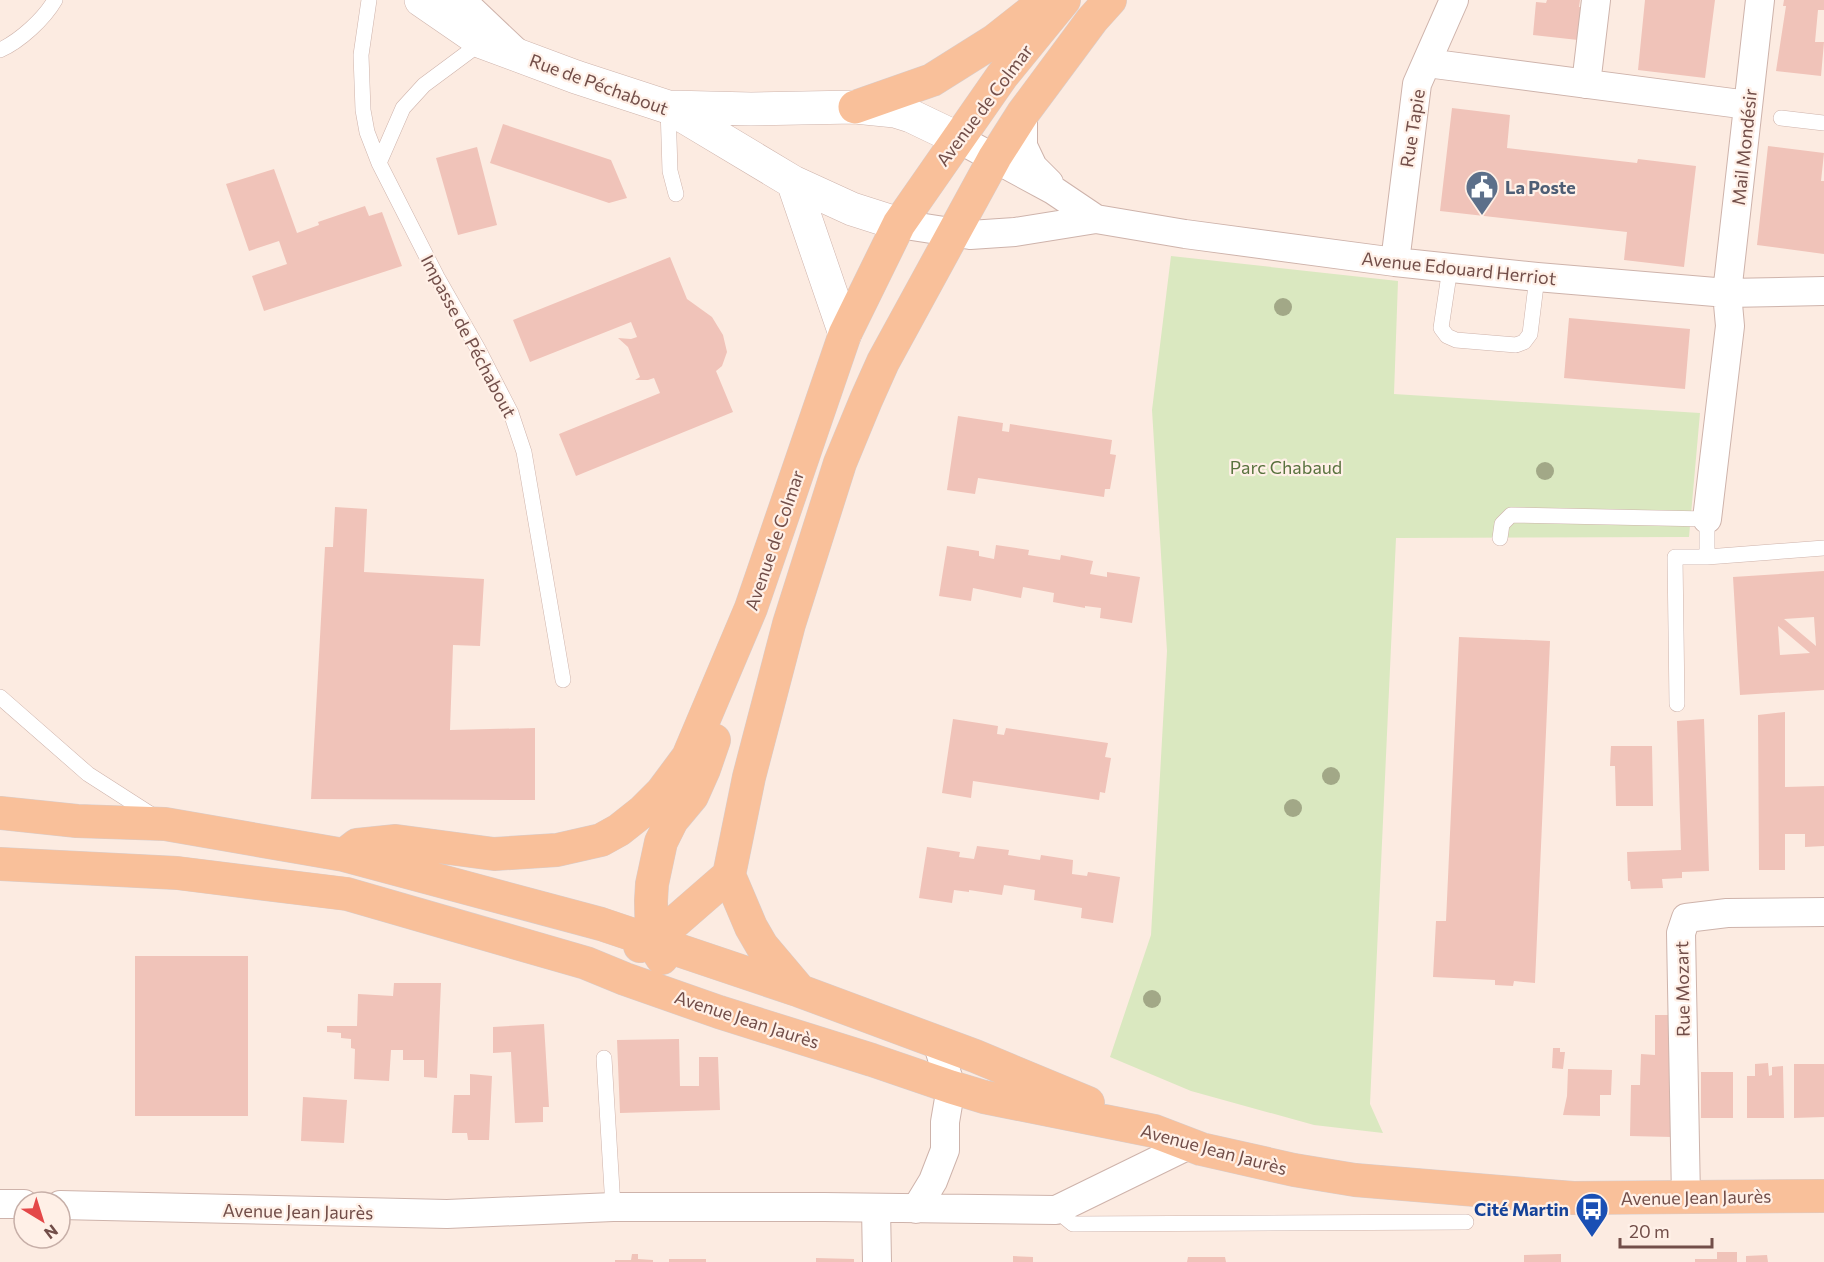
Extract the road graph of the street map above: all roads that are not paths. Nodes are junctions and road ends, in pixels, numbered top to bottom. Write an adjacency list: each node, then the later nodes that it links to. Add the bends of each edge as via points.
1 (55, 0): 12 (lane, via 30,28)
2 (369, 0): 24 (lane, Impasse de Péchabout, via 361,55 363,110)
3 (421, 0): 11 (street, Rue de Péchabout)
4 (461, 0): 13 (street)
5 (1046, 0): 18 (main road, via 994,41 932,80)
6 (1064, 0): 22 (main road, Avenue de Colmar)
7 (1110, 0): 19 (main road, Avenue de Colmar)
8 (1454, 0): 14 (street, Rue Tapie)
9 (1596, 0): 15 (street)
10 (1760, 0): 16 (street, Mail Mondésir)
11 (482, 42): 13 (street, Rue de Péchabout); 24 (lane, via 424,85 404,108)
12 (0, 50)
13 (521, 57): 17 (street, Rue de Péchabout)
14 (1427, 63): 15 (street); 31 (street, Rue Tapie, via 1417,84)
15 (1586, 84): 16 (street)
16 (1748, 105): 35 (street, Mail Mondésir)
17 (668, 107): 18 (street); 25 (street, Rue de Péchabout); 27 (lane, via 670,171)
18 (855, 107): 22 (street, via 895,111)
19 (1023, 113): 23 (main road, Avenue de Colmar); 26 (street, via 1023,146 1033,167)
20 (1781, 118): 21 (lane)
21 (1824, 123)
22 (957, 138): 23 (street); 29 (main road, Avenue de Colmar)
23 (995, 157): 26 (street); 30 (main road, Avenue de Colmar)
24 (379, 163): 42 (lane, Impasse de Péchabout, via 511,413 524,452)
25 (793, 182): 29 (street, Rue de Péchabout, via 843,206); 36 (street)
26 (1053, 190): 28 (street)
27 (675, 194)
28 (1096, 219): 30 (street, via 1015,232); 31 (street, Avenue Edouard Herriot)
29 (899, 224): 30 (street); 36 (main road, Avenue de Colmar)
30 (952, 234): 49 (main road, Avenue de Colmar, via 883,362 840,463 789,624 749,777)
31 (1395, 262): 32 (street, Avenue Edouard Herriot)
32 (1450, 268): 33 (street, Avenue Edouard Herriot); 33 (lane, via 1441,328 1456,340 1516,345 1524,342 1530,334)
33 (1536, 277): 35 (street, Avenue Edouard Herriot)
34 (1824, 291): 35 (street, Avenue Edouard Herriot)
35 (1727, 293): 37 (street, Mail Mondésir, via 1730,326)
36 (845, 334): 41 (main road, Avenue de Colmar)
37 (1707, 519): 38 (lane, via 1511,515 1502,524); 40 (lane)
38 (1500, 538)
39 (1824, 548): 40 (lane)
40 (1707, 557): 44 (lane, via 1675,557)
41 (751, 608): 47 (main road, Avenue de Colmar, via 688,757 662,792 619,830 601,840 548,851 494,854 396,841 357,845); 51 (main road, via 737,673 704,769 692,796 672,820 661,842 651,890)
42 (563, 680)
43 (0, 697): 46 (lane, via 88,774)
44 (1677, 704)
45 (0, 813): 46 (main road)
46 (165, 824): 47 (main road)
47 (344, 855): 51 (main road, via 590,921)
48 (0, 864): 52 (main road, Avenue Jean Jaurès, via 177,873 346,894)
49 (729, 875): 51 (main road); 53 (main road, via 757,936)
50 (1824, 912): 61 (street, Rue Mozart, via 1728,913 1686,918 1681,933)
51 (652, 942): 52 (main road); 53 (main road); 54 (main road)
52 (586, 963): 54 (main road, Avenue Jean Jaurès)
53 (800, 991): 55 (main road)
54 (685, 999): 57 (main road, Avenue Jean Jaurès)
55 (937, 1042): 57 (street); 58 (main road)
56 (604, 1058): 63 (lane)
57 (951, 1087): 58 (main road, Avenue Jean Jaurès); 65 (street, via 945,1150)
58 (1154, 1131): 59 (main road, Avenue Jean Jaurès)
59 (1189, 1145): 61 (main road, Avenue Jean Jaurès, via 1355,1180 1573,1198); 66 (street)
60 (1824, 1196): 61 (main road, Avenue Jean Jaurès)
61 (1686, 1198)
62 (72, 1205): 63 (street, Avenue Jean Jaurès, via 447,1214)
63 (613, 1207): 64 (street, Avenue Jean Jaurès)
64 (876, 1208): 65 (street, Avenue Jean Jaurès); 68 (street)
65 (916, 1209): 66 (street, Avenue Jean Jaurès)
66 (1056, 1210): 67 (lane, via 1073,1224)
67 (1466, 1222)
68 (877, 1262)

